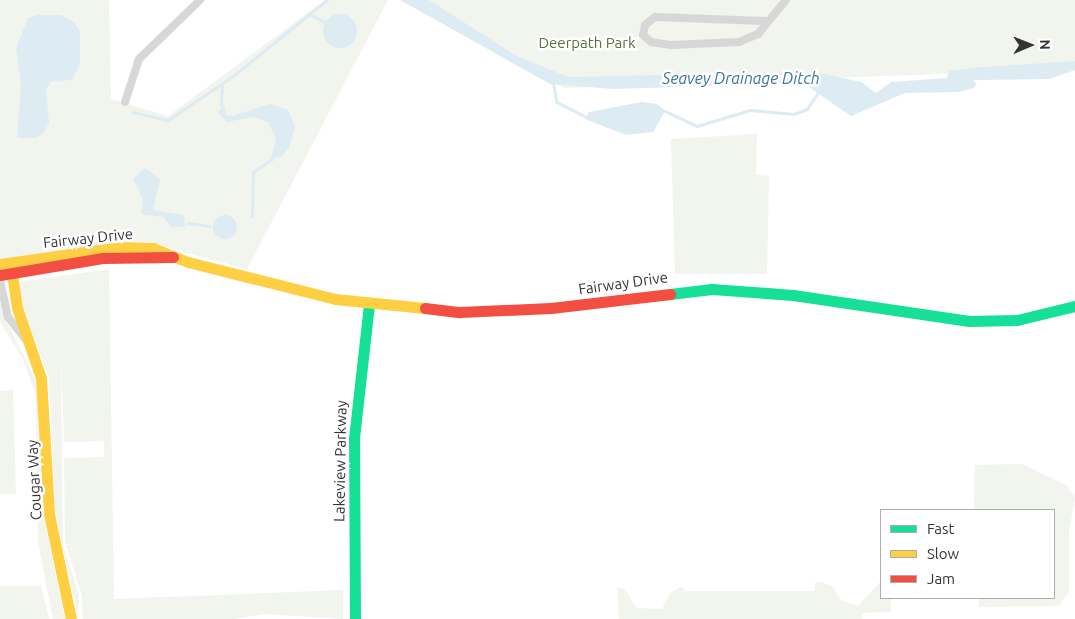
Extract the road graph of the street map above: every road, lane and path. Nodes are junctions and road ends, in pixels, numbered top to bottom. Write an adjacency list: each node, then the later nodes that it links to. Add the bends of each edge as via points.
1 (786, 0): 3 (street)
2 (196, 1): 4 (street, via 139,59)
3 (767, 21): 3 (street, via 655,16 644,25 643,35 651,42 671,45 739,42 758,34)
4 (125, 102)
5 (178, 257): 6 (main road, Fairway Drive, via 154,248 119,247); 7 (main road, Fairway Drive, via 103,258); 9 (main road, Fairway Drive)
6 (0, 264)
7 (6, 274): 11 (main road, Cougar Way)
8 (0, 280): 11 (street, Cougar Way, via 8,317)
9 (369, 305): 10 (main road, Fairway Drive, via 510,311 712,289 787,294 969,321 1017,320); 13 (main road, Lakeview Parkway, via 354,438)
10 (1075, 306)
11 (26, 340): 12 (main road, Cougar Way, via 43,386 49,514)
12 (71, 619)
13 (355, 619)

